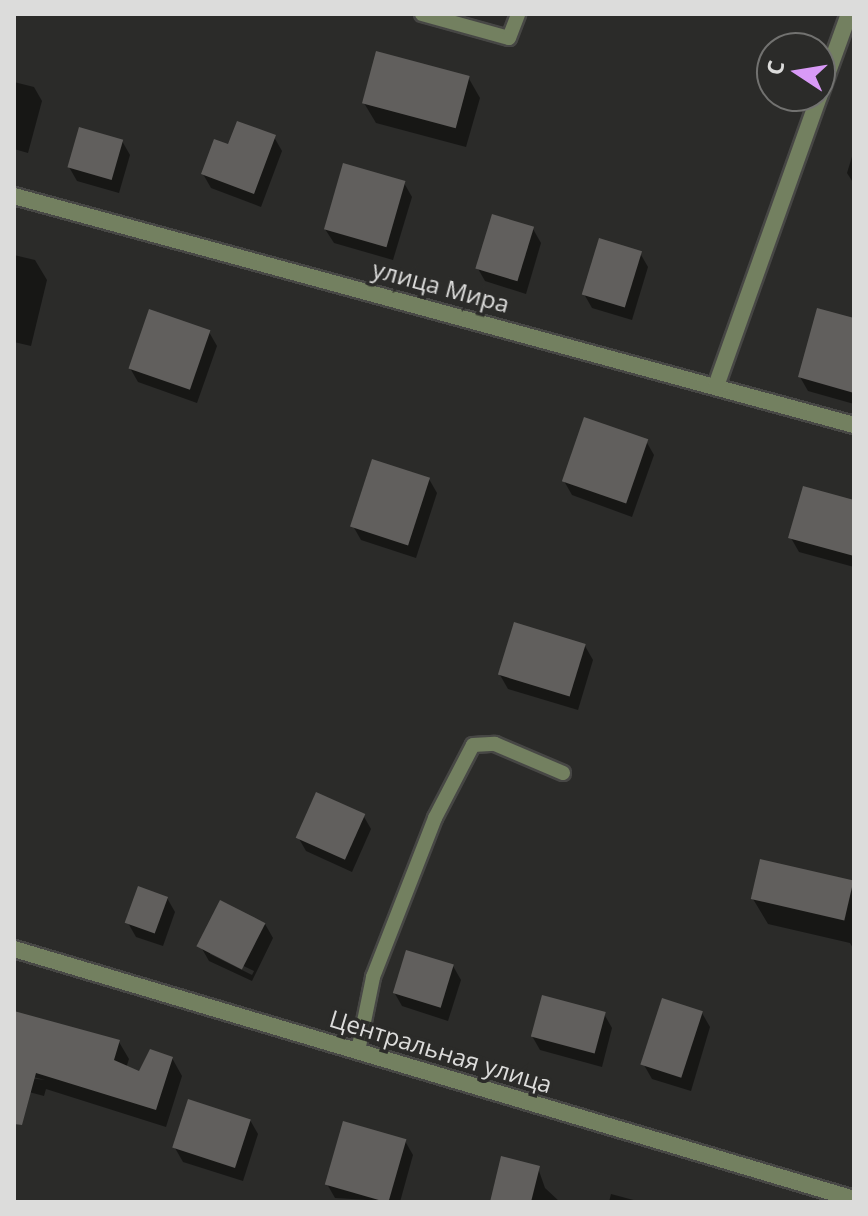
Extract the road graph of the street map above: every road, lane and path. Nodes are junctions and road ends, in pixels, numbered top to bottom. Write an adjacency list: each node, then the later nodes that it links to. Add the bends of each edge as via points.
1 (422, 14): 2 (lane, via 509,38)
2 (518, 14)
3 (849, 14): 4 (street)
4 (836, 50)
5 (814, 112): 7 (street)
6 (14, 196): 7 (street, улица Мира)
7 (716, 386): 8 (street, улица Мира)
8 (854, 425)
9 (563, 773): 11 (lane, via 495,744 473,745 435,818 373,977)
10 (14, 949): 11 (street, Центральная улица)
11 (358, 1051): 12 (street, Центральная улица)
12 (854, 1199)

